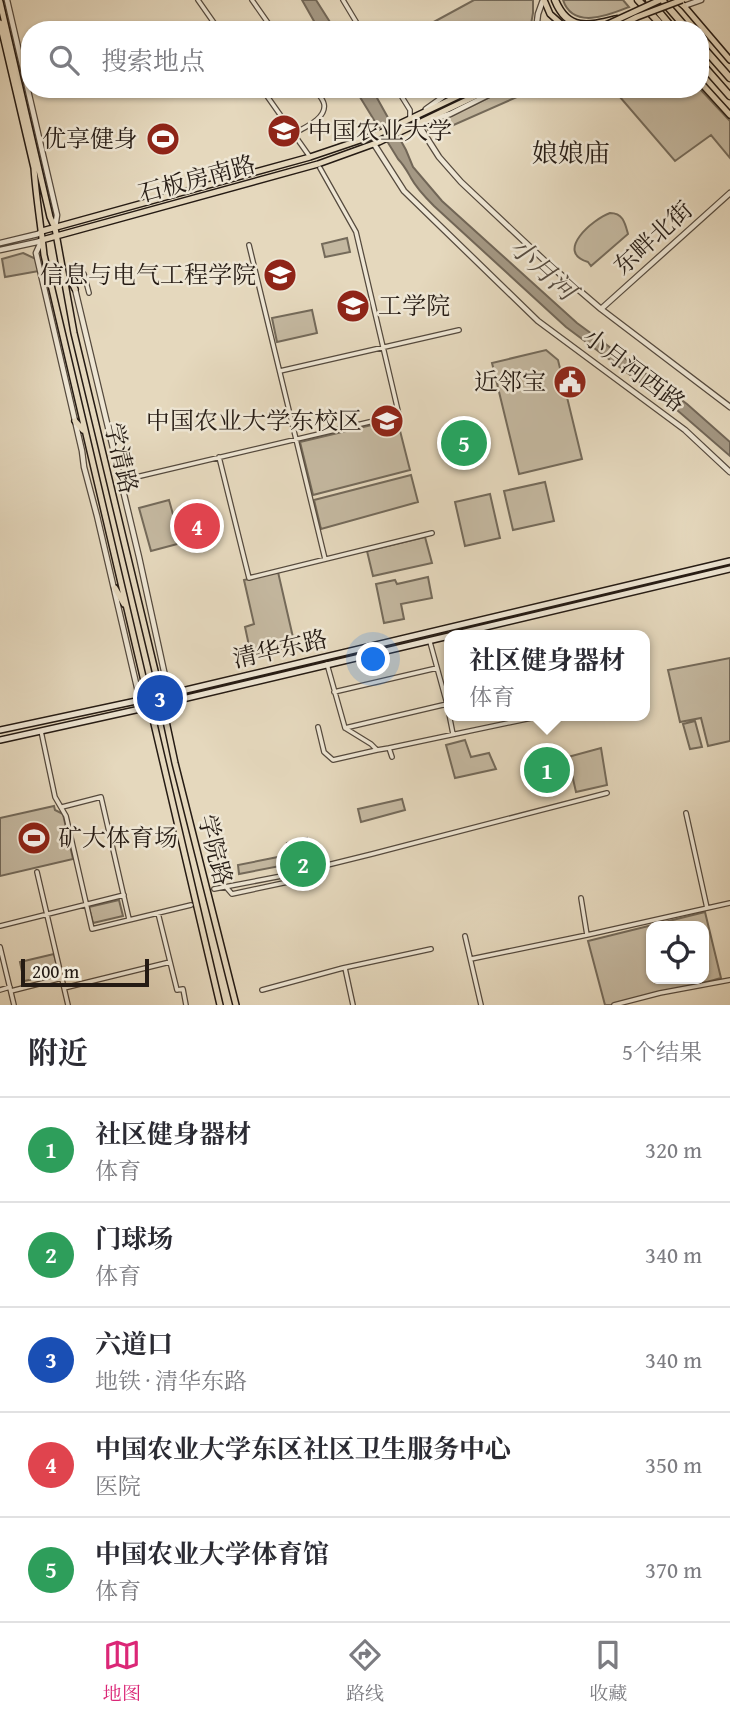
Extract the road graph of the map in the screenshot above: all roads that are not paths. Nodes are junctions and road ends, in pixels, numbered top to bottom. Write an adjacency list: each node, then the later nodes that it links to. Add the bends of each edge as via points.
1 (7, 0): 30 (street, 学清路)
2 (198, 0): 14 (street)
3 (252, 0): 15 (street)
4 (343, 0): 16 (street)
5 (544, 0): 17 (street); 18 (main road)
6 (555, 0): 19 (highway, bridge)
7 (638, 0): 23 (highway)
8 (649, 0): 24 (highway)
9 (661, 0): 13 (main road, bridge); 25 (highway)
10 (701, 0): 12 (street)
11 (0, 2): 34 (main road, 学清路)
12 (681, 2): 22 (main road, bridge); 26 (main road)
13 (618, 18): 20 (highway, bridge); 21 (main road, bridge)
14 (213, 21)
15 (267, 21)
16 (356, 21)
17 (537, 21)
18 (558, 21)
19 (570, 21)
20 (606, 21)
21 (612, 21)
22 (629, 21)
23 (658, 21)
24 (666, 21)
25 (680, 21)
26 (697, 21)
27 (0, 23): 57 (main road, 学清路, via 34,168)
28 (709, 35): 31 (main road)
29 (709, 54): 33 (highway)
30 (21, 60)
31 (730, 60)
32 (709, 72): 36 (highway)
33 (730, 78)
34 (21, 91)
35 (709, 92): 46 (main road)
36 (730, 96)
37 (23, 98): 47 (main road, 学清路)
38 (30, 98): 49 (street, 学清路)
39 (268, 98): 51 (street)
40 (320, 98): 51 (street, via 324,113)
41 (402, 98): 48 (street, via 411,113)
42 (444, 98): 50 (street)
43 (455, 98): 50 (main road, 石板房南路)
44 (473, 98): 50 (main road, 石板房南路)
45 (482, 98): 50 (street, via 450,114)
46 (730, 115)
47 (27, 117): 49 (main road); 56 (main road, 学清路)
48 (409, 120): 50 (main road, 石板房南路); 53 (main road, 石板房南路)
49 (35, 121): 56 (street, 学清路, via 57,215)
50 (418, 122): 52 (main road, 石板房南路); 67 (street, via 461,182)
51 (293, 134): 53 (street)
52 (374, 144): 58 (main road, 石板房南路, via 318,164); 76 (street, 小月河西路, via 404,191 538,321 685,430)
53 (310, 158): 56 (main road, 石板房南路)
54 (320, 168): 69 (street, via 356,232)
55 (730, 193): 67 (street, 东畔北街)
56 (55, 228): 57 (main road, 石板房南路); 58 (main road, 学清路)
57 (42, 231): 59 (main road, 学清路); 60 (street)
58 (56, 236): 59 (main road, 石板房南路); 64 (main road, 学清路)
59 (42, 240): 62 (street); 72 (street, 学清路, via 36,253); 73 (main road, 学清路)
60 (0, 243)
61 (249, 245): 70 (street)
62 (0, 250)
63 (84, 274): 66 (street)
64 (65, 279): 65 (main road); 94 (main road, 学清路)
65 (75, 289): 93 (street, 学清路)
66 (89, 293)
67 (601, 309): 71 (street)
68 (459, 330): 69 (street)
69 (384, 347): 70 (street); 74 (street, via 399,415)
70 (280, 371): 74 (street)
71 (730, 407)
72 (75, 421): 73 (main road); 83 (street, 学清路)
73 (85, 432): 85 (main road, 学清路)
74 (297, 439): 75 (street); 79 (street)
75 (219, 457): 77 (street); 79 (street, via 249,578)
76 (730, 472)
77 (132, 478)
78 (432, 533): 79 (street)
79 (325, 559)
80 (730, 561): 82 (main road, 清华东路)
81 (730, 569): 84 (main road, 清华东路)
82 (628, 584): 84 (main road); 93 (main road, 清华东路)
83 (114, 588): 85 (main road); 96 (street, 学清路)
84 (631, 594): 86 (main road, 清华东路)
85 (126, 607): 95 (main road, 学清路)
86 (476, 630)
87 (444, 637): 88 (main road, 清华东路)
88 (430, 640): 89 (main road, 清华东路); 90 (street)
89 (327, 664): 92 (street); 97 (main road, 清华东路)
90 (437, 668): 91 (street); 92 (street)
91 (444, 691)
92 (334, 692): 104 (street)
93 (169, 694): 94 (main road, 清华东路)
94 (160, 696): 95 (main road, 清华东路); 97 (main road, 学清路)
95 (148, 699): 96 (main road, 清华东路); 99 (main road, 学院路)
96 (140, 700): 100 (street, 学清路); 105 (main road, 清华东路)
97 (162, 703): 99 (main road, 清华东路); 117 (main road, 学院路)
98 (444, 705): 104 (street)
99 (149, 707): 100 (main road, 清华东路); 115 (main road, 学院路)
100 (142, 709): 106 (main road, 清华东路)
101 (451, 721): 107 (street)
102 (518, 721): 107 (street)
103 (318, 727): 110 (street, via 324,752 333,761)
104 (345, 728): 110 (street)
105 (0, 730)
106 (41, 731): 108 (main road, 清华东路); 113 (street, via 55,797)
107 (453, 735): 109 (street)
108 (0, 740)
109 (389, 748): 110 (street); 111 (street)
110 (377, 750)
111 (392, 757)
112 (607, 793): 119 (street)
113 (62, 807): 123 (street, via 101,797); 126 (street)
114 (686, 813): 128 (street)
115 (178, 833): 116 (main road); 150 (main road, 学院路)
116 (178, 847)
117 (202, 868): 120 (main road); 129 (main road, 学院路)
118 (37, 872): 131 (street)
119 (287, 874): 121 (street); 121 (street, via 288,882 232,894)
120 (211, 879)
121 (226, 887): 122 (street)
122 (215, 893): 129 (main road)
123 (124, 895): 126 (street); 132 (street)
124 (581, 898): 134 (street)
125 (730, 903): 128 (street)
126 (86, 905): 131 (street); 132 (street, via 92,929)
127 (191, 905): 130 (street)
128 (707, 908): 134 (street)
129 (212, 909): 151 (main road, 学院路)
130 (158, 913): 132 (street); 139 (street)
131 (47, 915): 133 (street); 141 (street)
132 (129, 919)
133 (0, 926)
134 (587, 935): 138 (street)
135 (465, 936): 138 (street)
136 (0, 947): 144 (street)
137 (431, 949): 140 (street)
138 (471, 959): 153 (street)
139 (170, 962): 143 (street); 149 (street)
140 (345, 968): 146 (street); 152 (street)
141 (62, 978): 143 (street); 144 (street)
142 (730, 980): 154 (street)
143 (64, 988): 148 (street)
144 (10, 989): 145 (street); 147 (street)
145 (0, 990)
146 (262, 990)
147 (14, 1005)
148 (68, 1005)
149 (186, 1005)
150 (220, 1005)
151 (236, 1005)
152 (353, 1005)
153 (481, 1005)
154 (614, 1005)

